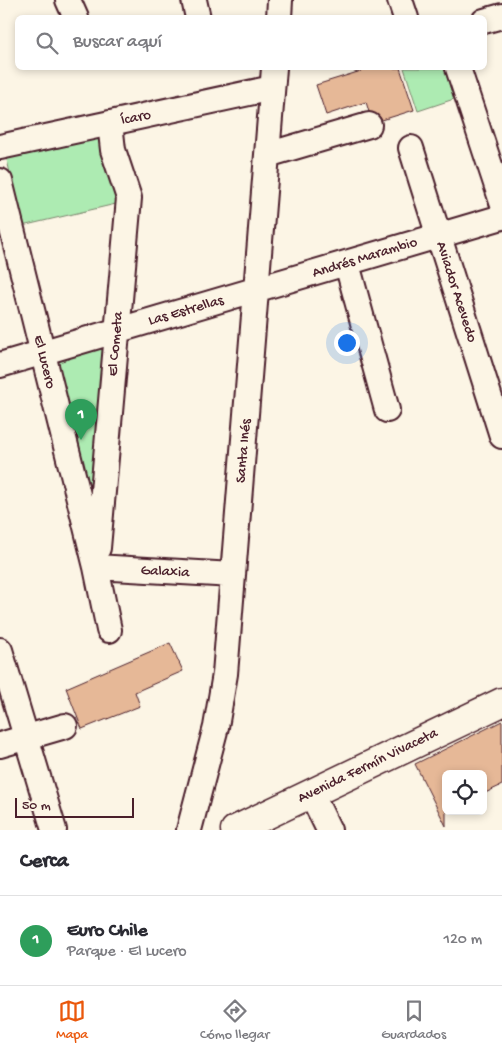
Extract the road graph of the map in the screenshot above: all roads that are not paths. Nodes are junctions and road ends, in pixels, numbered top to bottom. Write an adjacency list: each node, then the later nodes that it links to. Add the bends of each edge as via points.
1 (68, 0): 5 (street)
2 (194, 0): 6 (street)
3 (280, 0): 7 (street)
4 (400, 0): 8 (street)
5 (75, 15)
6 (197, 15)
7 (279, 15)
8 (405, 15)
9 (502, 16): 10 (street)
10 (487, 20)
11 (459, 70): 19 (street)
12 (273, 78): 13 (street, Ícaro); 17 (street, Santa Inés)
13 (110, 124): 15 (street, Ícaro); 24 (street, El Cometa, via 113,150 128,198)
14 (369, 125): 17 (street)
15 (0, 147)
16 (411, 148): 21 (street, Aviador Acevedo)
17 (267, 155): 23 (street, Santa Inés)
18 (0, 181): 25 (street, El Lucero)
19 (502, 202)
20 (502, 217): 21 (street, Andrés Marambio)
21 (439, 236): 22 (street, Andrés Marambio); 28 (street, Aviador Acevedo)
22 (347, 264): 23 (street, Andrés Marambio); 27 (street)
23 (257, 291): 24 (street, Las Estrellas); 30 (street, Santa Inés)
24 (117, 332): 25 (street, Las Estrellas); 29 (street, El Cometa)
25 (41, 353): 26 (street, Las Estrellas); 29 (street, El Lucero)
26 (0, 365)
27 (387, 410)
28 (502, 436)
29 (96, 567): 30 (street, Galaxia); 31 (street, El Lucero)
30 (233, 575): 39 (street, Santa Inés, via 222,697)
31 (109, 630)
32 (0, 650): 35 (street)
33 (502, 702): 37 (main road, Avenida Fermín Vivaceta)
34 (65, 726): 35 (street)
35 (26, 737): 36 (street); 38 (street)
36 (0, 746)
37 (311, 793): 40 (main road, Avenida Fermín Vivaceta); 41 (street)
38 (54, 830)
39 (189, 830)
40 (235, 830)
41 (329, 830)

